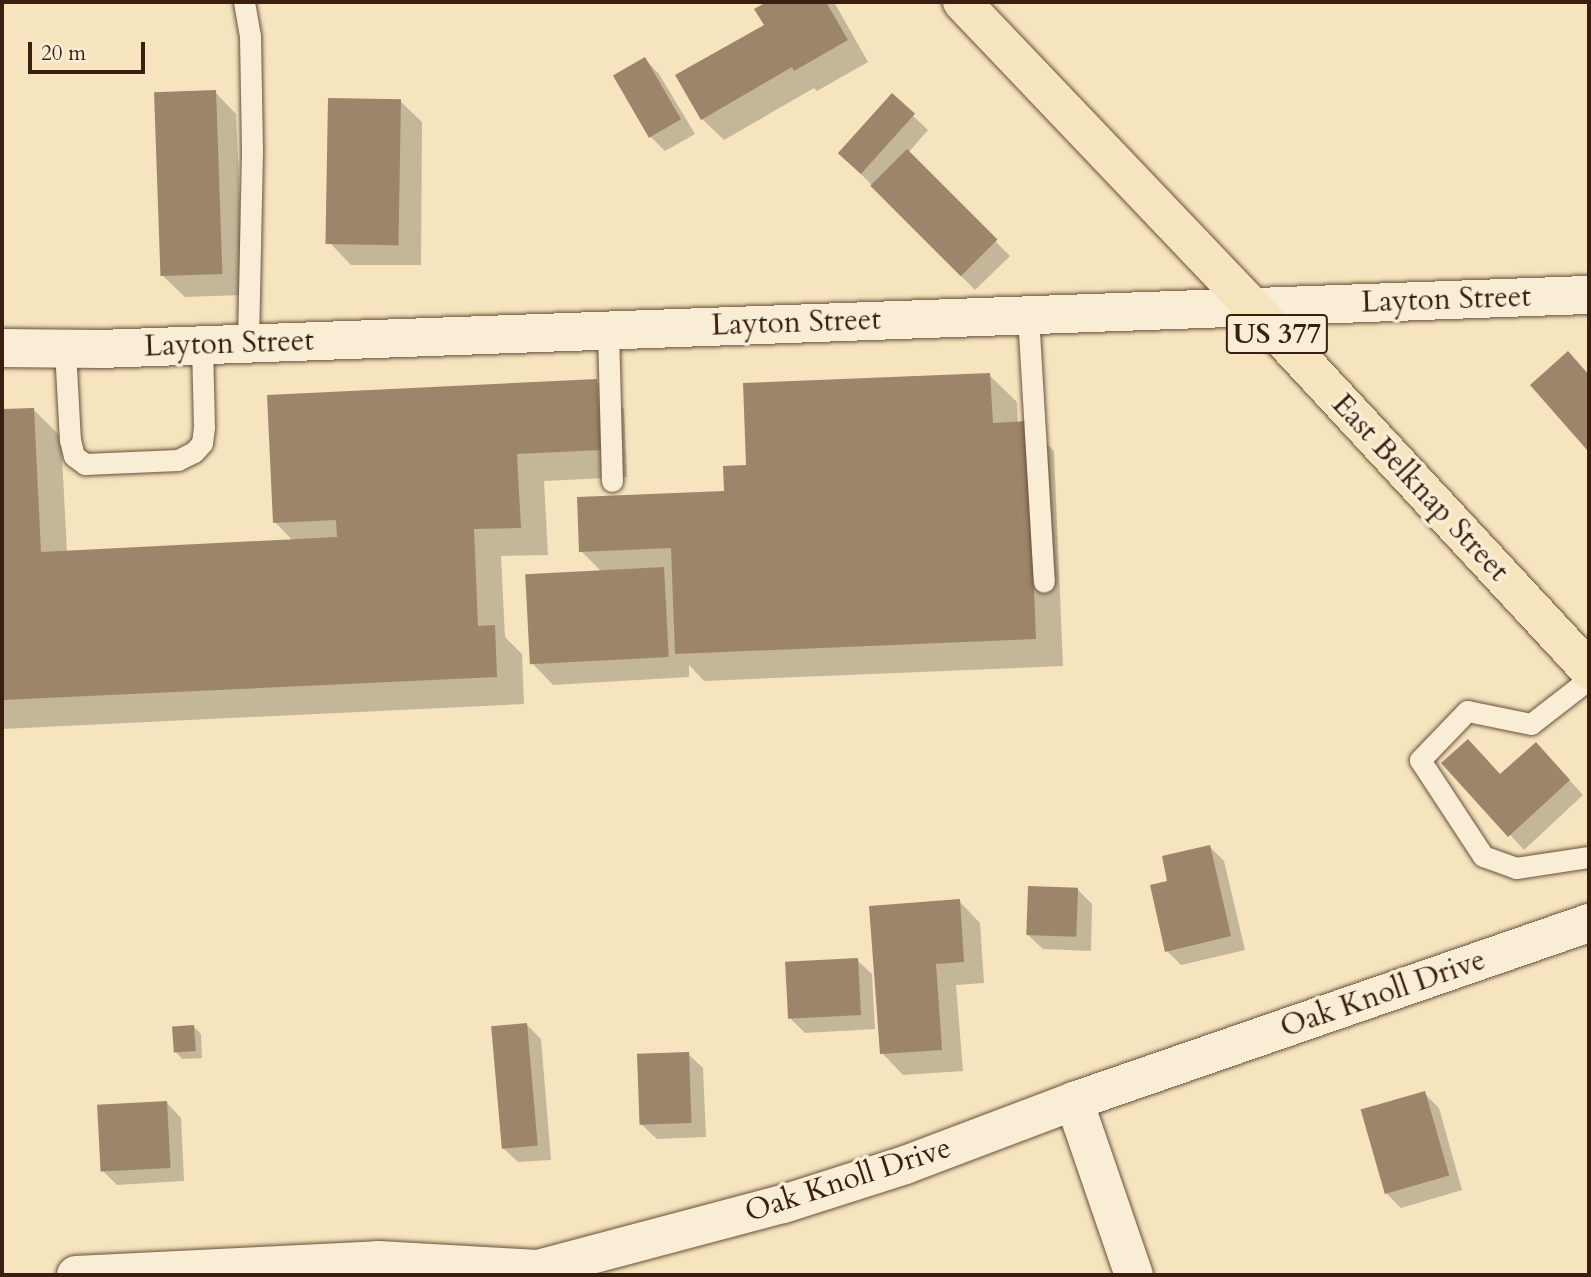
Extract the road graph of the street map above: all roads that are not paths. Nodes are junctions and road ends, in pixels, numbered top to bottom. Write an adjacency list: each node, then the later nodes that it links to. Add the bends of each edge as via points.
1 (244, 2): 7 (lane, via 250,36 252,151)
2 (962, 2): 4 (main road, East Belknap Street / US 377)
3 (1589, 295): 4 (street, Layton Street)
4 (1252, 306): 5 (street, Layton Street); 13 (main road, East Belknap Street / US 377)
5 (1028, 315): 6 (street, Layton Street); 12 (lane)
6 (608, 330): 7 (street, Layton Street); 11 (lane)
7 (248, 344): 8 (street, Layton Street)
8 (202, 345): 10 (street, Layton Street); 10 (lane, via 204,427 202,443 194,452 178,460 85,464 74,456 69,440)
9 (2, 348): 10 (street, Layton Street)
10 (65, 349)
11 (612, 481)
12 (1044, 582)
13 (1589, 670)
14 (1589, 679): 15 (lane, via 1531,724 1467,711 1420,760 1483,856 1516,867)
15 (1589, 857)
16 (1589, 923): 17 (street, Oak Knoll Drive)
17 (1074, 1101): 18 (street, Oak Knoll Drive, via 905,1165 795,1200 538,1269 378,1260); 19 (street)
18 (76, 1275)
19 (1134, 1275)

